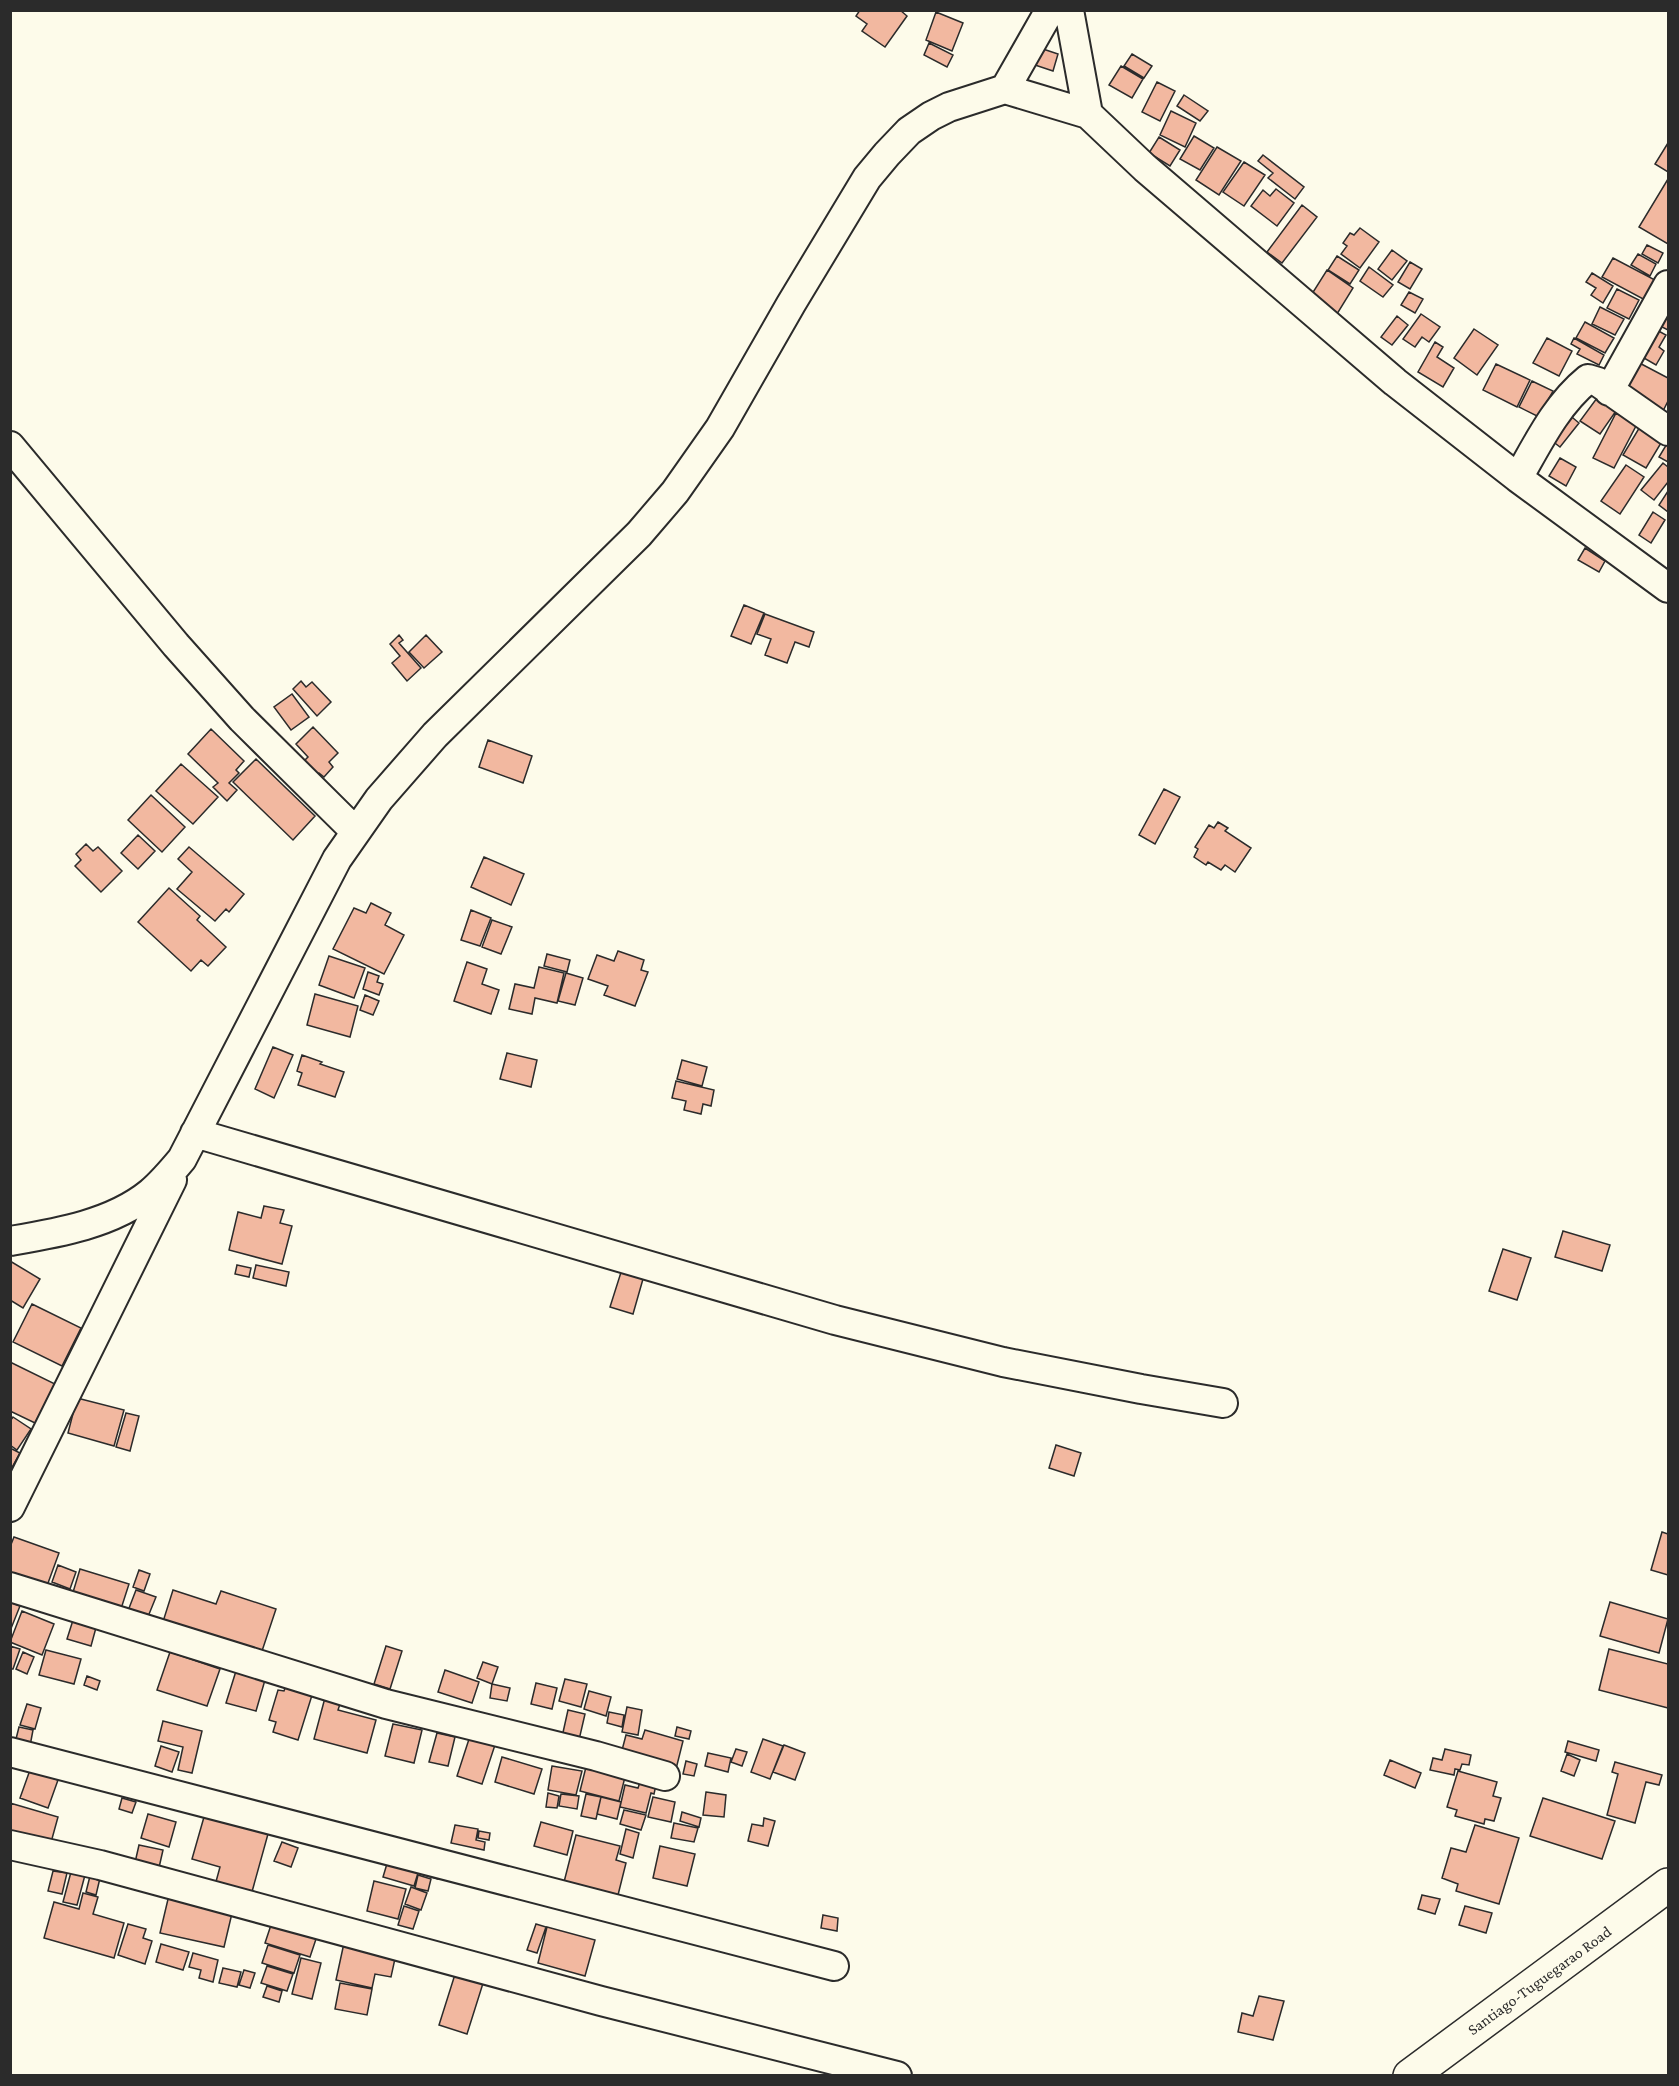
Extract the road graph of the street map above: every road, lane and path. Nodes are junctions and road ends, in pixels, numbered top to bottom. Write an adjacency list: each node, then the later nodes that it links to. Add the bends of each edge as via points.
1 (1050, 10): 3 (street)
2 (1069, 10): 4 (street)
3 (1005, 89): 4 (street); 11 (street, via 931,116 909,131 887,154 867,178 720,428 675,492 639,534 435,735)
4 (1088, 114): 9 (street, via 1145,168 1386,375)
5 (1668, 285): 6 (street)
6 (1609, 391): 7 (street); 9 (street, via 1588,379 1577,389 1553,418)
7 (1668, 431)
8 (10, 446): 11 (street, via 242,719)
9 (1518, 478): 10 (street)
10 (1668, 588)
11 (355, 831): 12 (street)
12 (195, 1133): 13 (street); 15 (street, via 835,1320 1003,1362)
13 (182, 1159): 14 (street, via 149,1194 129,1207 55,1233); 16 (street)
14 (10, 1241)
15 (1223, 1402)
16 (10, 1507)
17 (10, 1587): 19 (street, via 375,1701)
18 (10, 1752): 22 (street)
19 (665, 1776)
20 (10, 1845): 23 (street, via 112,1868 601,2001)
21 (1668, 1886): 24 (highway, Santiago-Tuguegarao Road)
22 (834, 1966)
23 (897, 2076)
24 (1410, 2076)

